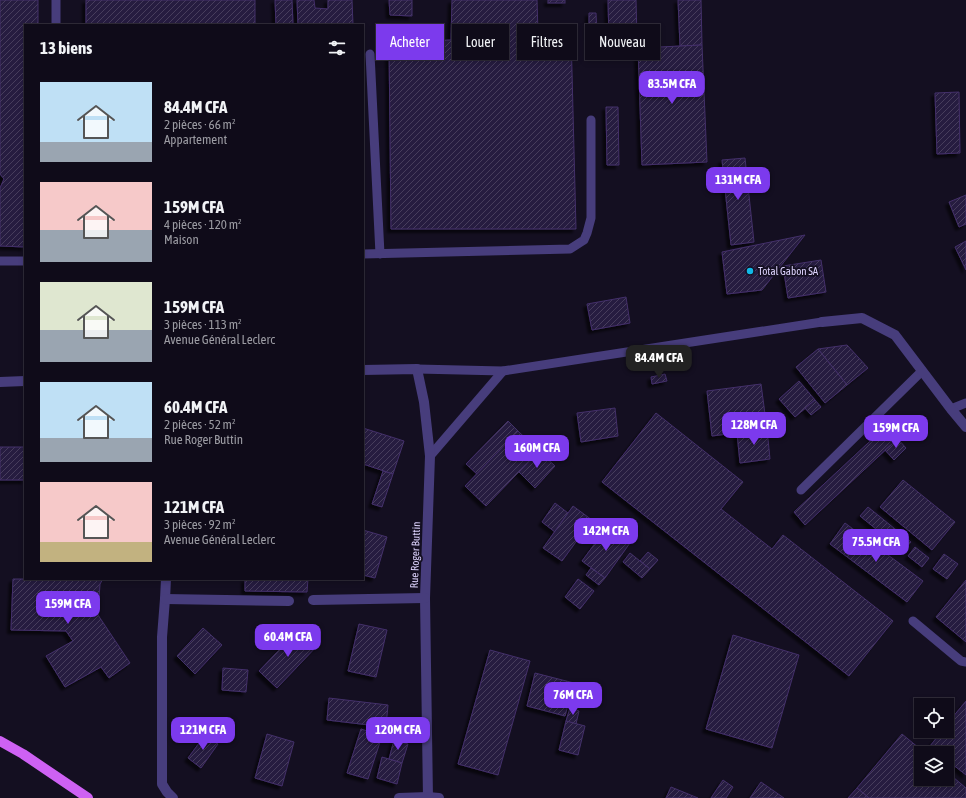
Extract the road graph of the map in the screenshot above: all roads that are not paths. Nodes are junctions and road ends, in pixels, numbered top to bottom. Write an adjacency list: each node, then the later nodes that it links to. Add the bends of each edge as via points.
1 (56, 0): 2 (lane)
2 (56, 24)
3 (370, 54): 6 (lane)
4 (590, 120): 6 (lane, via 591,218 584,240 570,249)
5 (364, 254): 6 (lane)
6 (380, 254)
7 (24, 261): 8 (lane)
8 (0, 262)
9 (822, 322): 12 (lane); 13 (street, via 862,318 895,335)
10 (417, 369): 11 (street); 12 (lane); 19 (street, Rue Roger Buttin, via 424,402)
11 (364, 370)
12 (504, 371): 19 (lane)
13 (922, 371): 17 (street); 20 (lane)
14 (24, 381): 15 (street)
15 (0, 382)
16 (966, 403): 17 (lane)
17 (951, 409): 18 (street)
18 (966, 426)
19 (430, 456): 22 (street, Rue Roger Buttin)
20 (801, 490)
21 (166, 580): 23 (street)
22 (425, 598): 24 (street); 32 (street, Rue Roger Buttin)
23 (165, 599): 25 (street); 30 (street, via 162,637 162,784)
24 (313, 600)
25 (289, 601)
26 (912, 622): 27 (lane, via 961,661)
27 (966, 662)
28 (0, 741): 29 (main road)
29 (88, 798)
30 (173, 798)
31 (399, 798): 32 (street)
32 (428, 798): 33 (street)
33 (439, 798)

